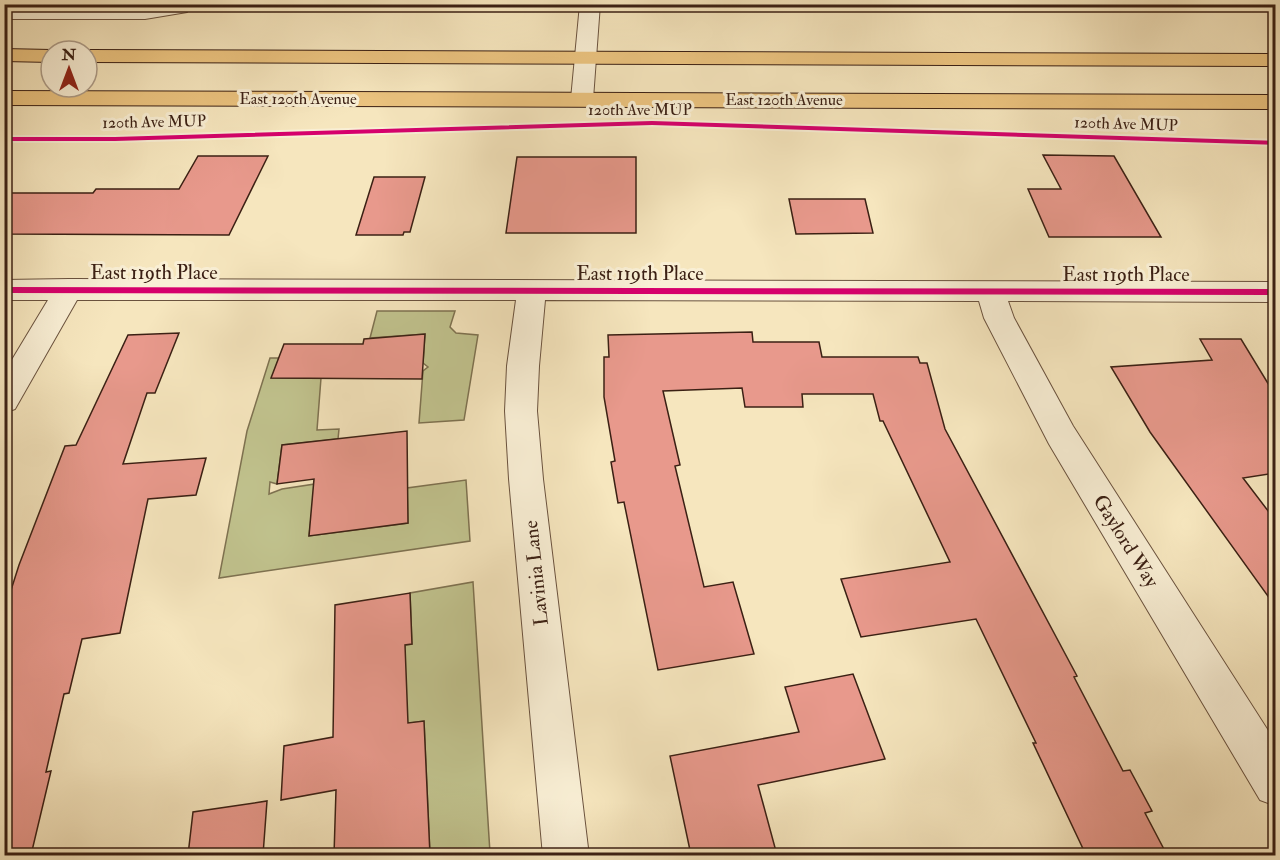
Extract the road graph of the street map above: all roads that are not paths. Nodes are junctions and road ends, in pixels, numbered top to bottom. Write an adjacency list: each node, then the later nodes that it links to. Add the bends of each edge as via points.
1 (182, 4): 3 (street, via 180,8 145,13)
2 (590, 4): 7 (street)
3 (4, 13)
4 (4, 55): 5 (main road)
5 (39, 56)
6 (99, 56): 7 (main road)
7 (586, 58): 8 (main road); 10 (street)
8 (1275, 60)
9 (4, 98): 10 (main road, East 120th Avenue)
10 (582, 99): 11 (main road, East 120th Avenue)
11 (1275, 102)
12 (69, 289): 13 (street, East 119th Place); 14 (street, East 119th Place); 17 (street)
13 (4, 290)
14 (532, 291): 15 (street, East 119th Place); 19 (street, Lavinia Lane, via 521,411)
15 (990, 292): 16 (street, East 119th Place); 18 (street, Gaylord Way, via 999,318 1061,435)
16 (1275, 292)
17 (4, 401)
18 (1275, 784)
19 (566, 855)

